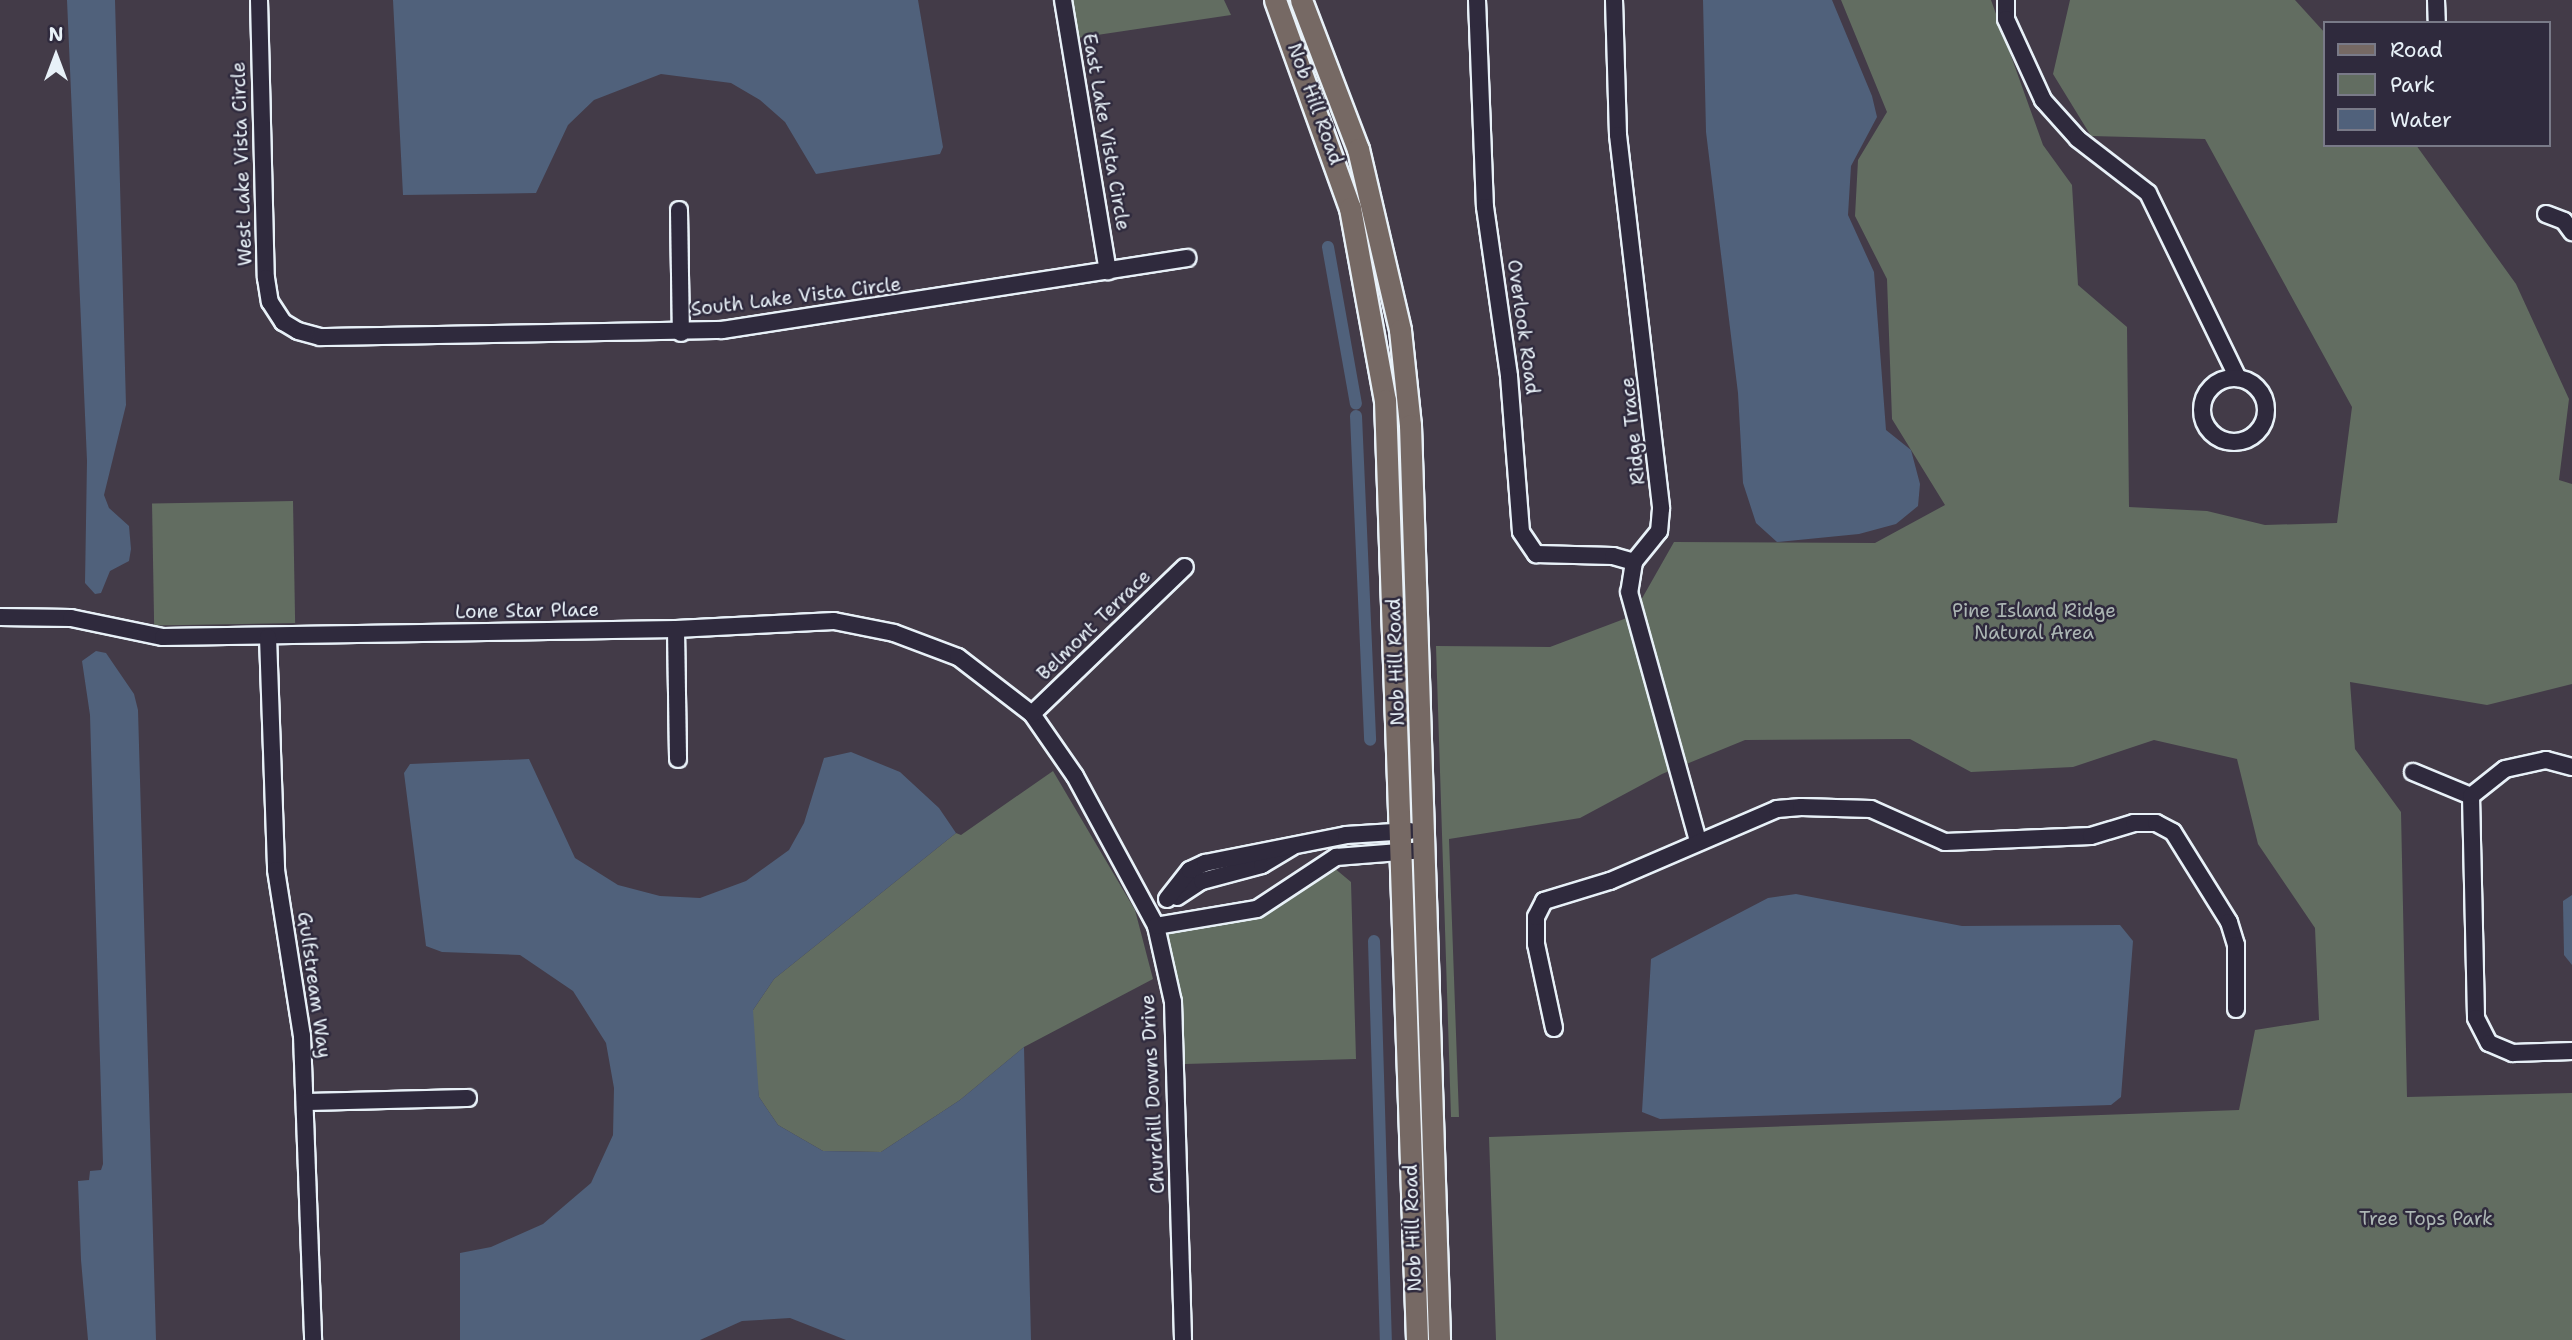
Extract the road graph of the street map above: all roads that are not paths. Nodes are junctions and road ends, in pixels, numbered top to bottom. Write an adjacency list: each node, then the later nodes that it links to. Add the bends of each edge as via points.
1 (259, 0): 15 (street, West Lake Vista Circle, via 266,278 270,302)
2 (1063, 0): 14 (street, East Lake Vista Circle)
3 (1275, 0): 29 (main road, Nob Hill Road, via 1335,153 1378,348 1391,486)
4 (1301, 0): 28 (main road, Nob Hill Road, via 1358,149 1400,330 1410,425)
5 (1477, 0): 18 (street, Overlook Road, via 1485,207 1512,402 1521,532 1536,554 1613,556)
6 (1614, 0): 18 (street, Ridge Trace, via 1618,135 1661,509 1659,531)
7 (2007, 0): 17 (street, via 2006,19 2043,100 2078,139 2148,193)
8 (2436, 0): 9 (street)
9 (2437, 21)
10 (678, 210): 16 (street)
11 (2546, 214): 12 (street, via 2564,221)
12 (2572, 232)
13 (1187, 258): 14 (street, South Lake Vista Circle)
14 (1108, 271): 16 (street, South Lake Vista Circle, via 836,315)
15 (283, 322): 16 (street, South Lake Vista Circle, via 320,337)
16 (681, 333)
17 (2238, 378): 17 (street, via 2262,393 2267,412 2255,435 2232,443 2211,433 2202,403 2214,384)
18 (1633, 562): 30 (street, via 1633,615)
19 (1185, 567): 23 (street, Belmont Terrace)
20 (0, 617): 22 (street, Lone Star Place, via 71,618 163,637)
21 (676, 629): 22 (street, Lone Star Place); 23 (street, Lone Star Place, via 834,621 894,633 958,657); 24 (street)
22 (268, 637): 39 (street, Gulfstream Way, via 276,870 294,974)
23 (1032, 714): 32 (street, Churchill Downs Drive, via 1075,776)
24 (678, 759)
25 (2572, 767): 27 (street, via 2546,760 2505,769)
26 (2413, 772): 27 (street)
27 (2471, 796): 37 (street, via 2476,1018 2489,1043 2513,1052)
28 (1425, 840): 29 (street); 43 (main road, Nob Hill Road)
29 (1401, 841): 31 (street, via 1346,835 1205,863 1190,870); 33 (street, via 1336,857 1257,909); 42 (main road, Nob Hill Road)
30 (1698, 841): 35 (street, via 1777,809 1801,807 1871,809 1945,842 2091,836 2134,823 2156,823 2173,832 2229,922 2236,945); 36 (street, via 1610,881 1544,901 1536,917 1536,944)
31 (1186, 887): 32 (street); 33 (street)
32 (1149, 908): 34 (street, Churchill Downs Drive)
33 (1213, 915): 34 (street)
34 (1156, 926): 41 (street, Churchill Downs Drive, via 1173,1002)
35 (2236, 1009)
36 (1554, 1028)
37 (2572, 1051)
38 (468, 1098): 39 (street)
39 (306, 1102): 40 (street, Gulfstream Way)
40 (313, 1340)
41 (1183, 1340)
42 (1417, 1340)
43 (1439, 1340)

